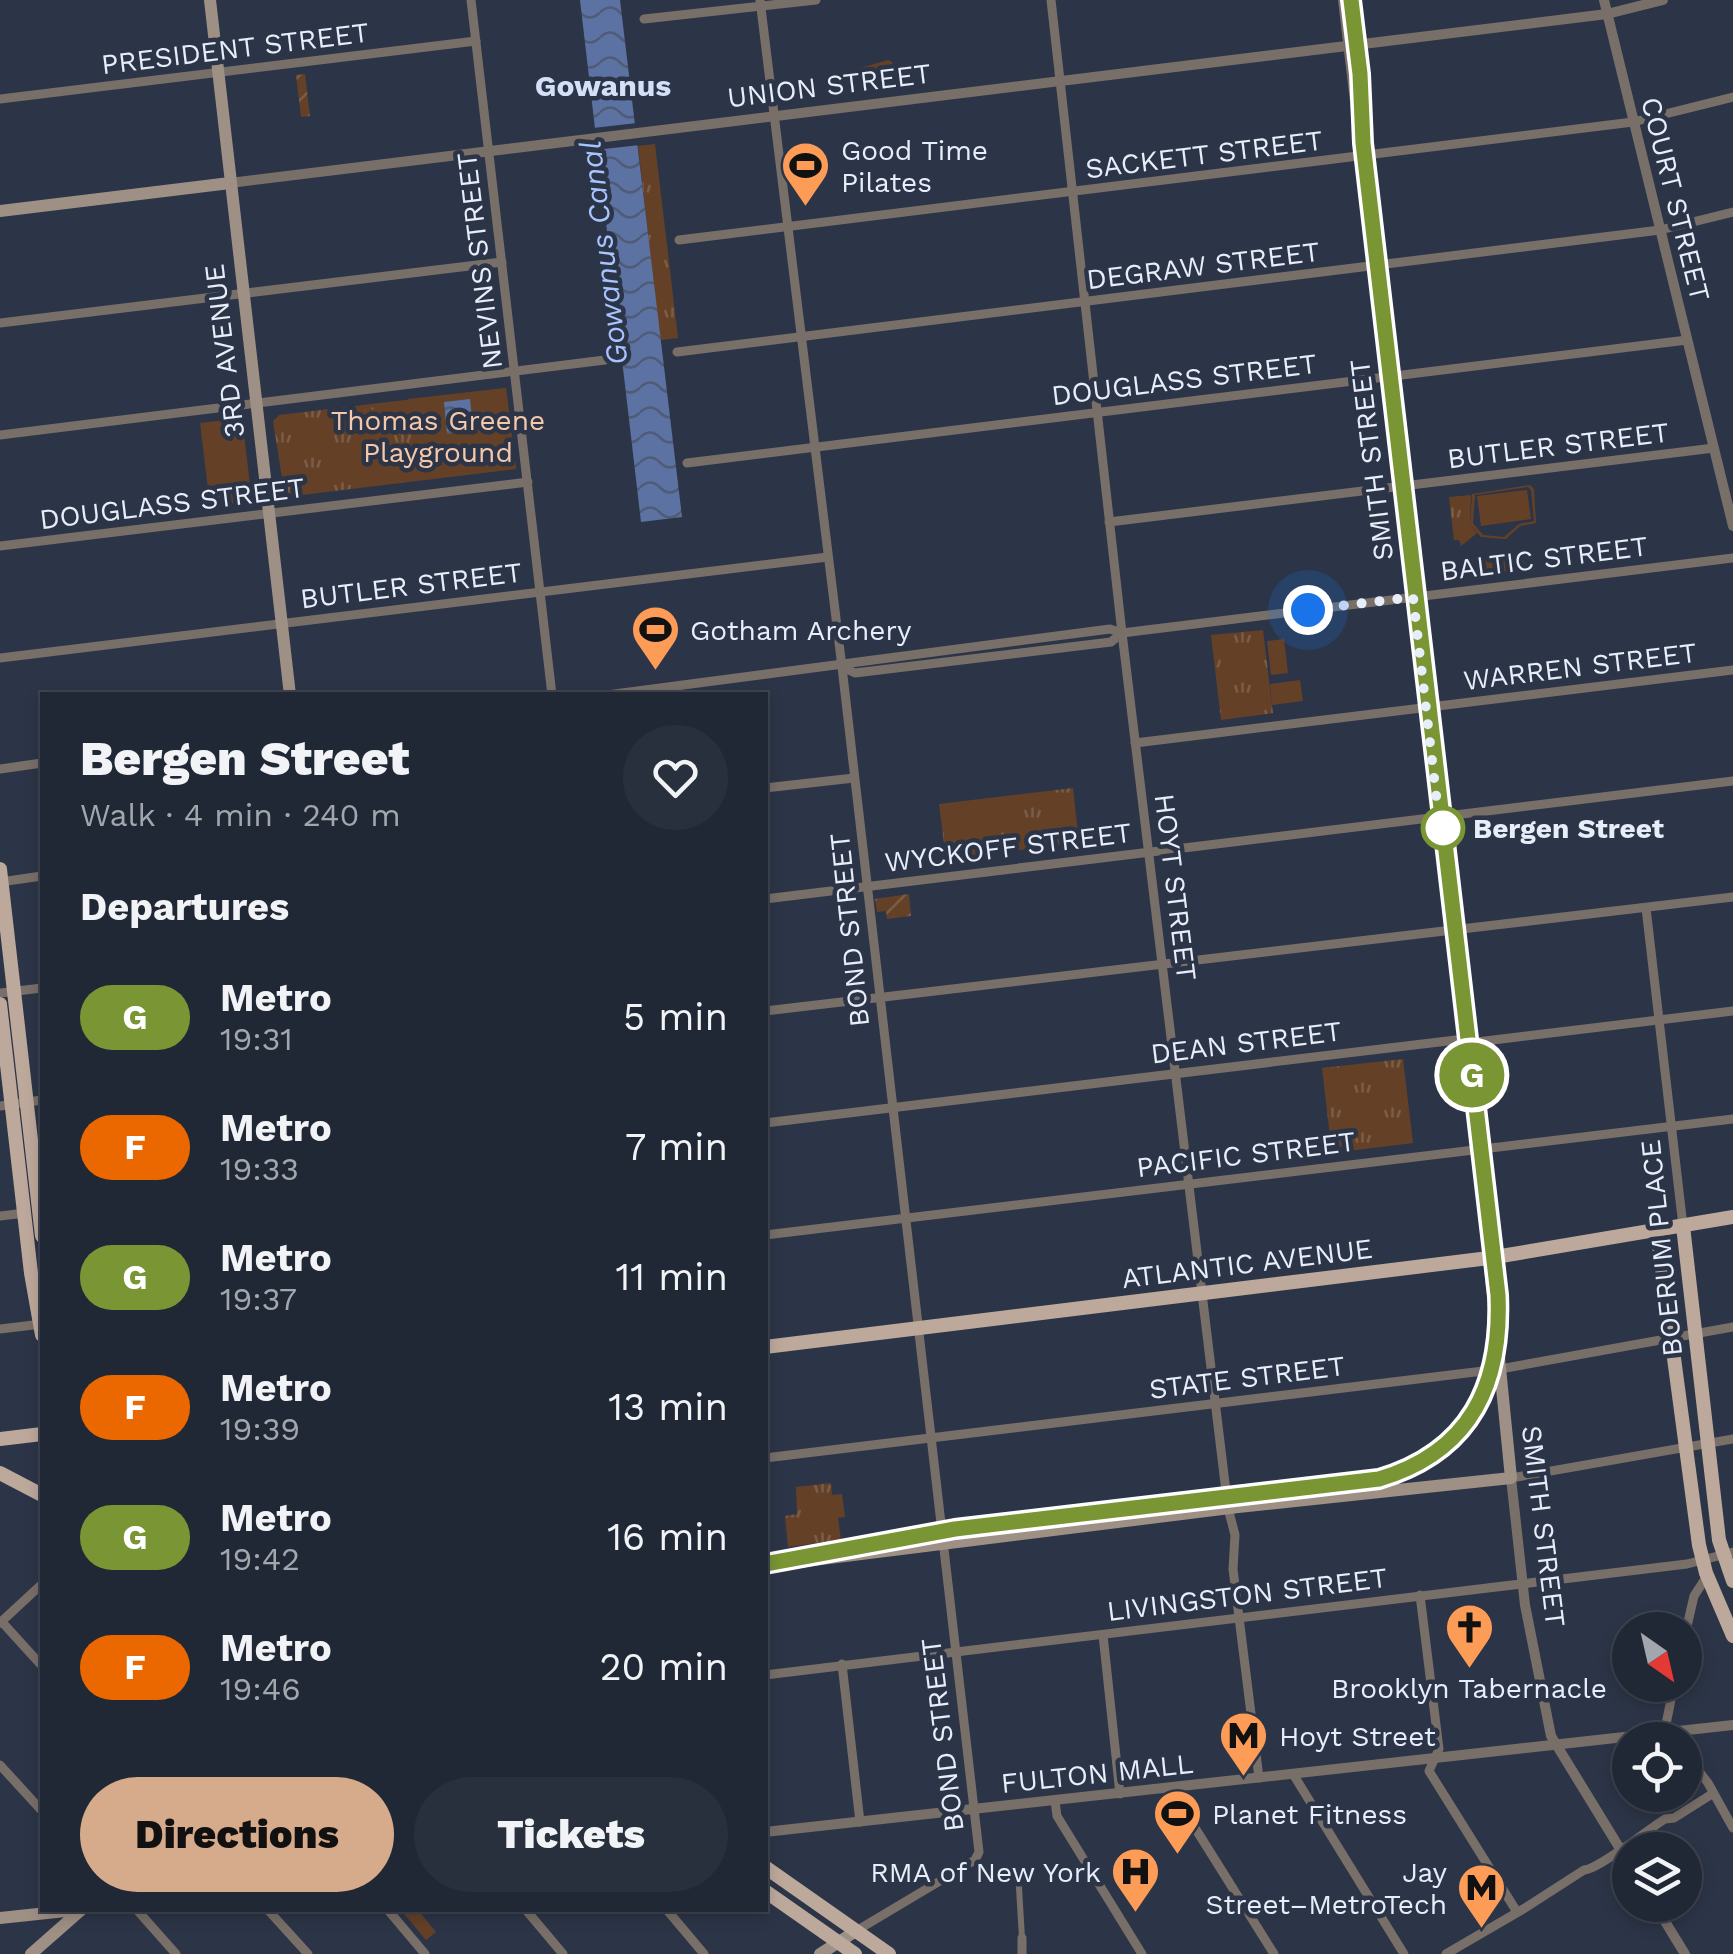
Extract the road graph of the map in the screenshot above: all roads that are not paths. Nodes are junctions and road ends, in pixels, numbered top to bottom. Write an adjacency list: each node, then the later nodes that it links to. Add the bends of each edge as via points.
1 (210, 0): 13 (main road, 3RD AVENUE)
2 (471, 0): 11 (street, NEVINS STREET)
3 (816, 0): 8 (street)
4 (1051, 0): 14 (street, HOYT STREET)
5 (1342, 0): 12 (street, SMITH STREET)
6 (1604, 0): 9 (street, COURT STREET)
7 (1663, 0): 9 (street, UNION STREET)
8 (760, 3): 10 (street); 17 (street, BOND STREET)
9 (1608, 14): 12 (street, UNION STREET); 18 (street, COURT STREET)
10 (644, 19)
11 (476, 41): 13 (street, PRESIDENT STREET); 19 (street, NEVINS STREET)
12 (1348, 46): 14 (street, UNION STREET); 20 (street, SMITH STREET)
13 (217, 72): 16 (street, PRESIDENT STREET); 21 (main road, 3RD AVENUE)
14 (1060, 82): 17 (street, UNION STREET); 22 (street, HOYT STREET)
15 (1733, 97): 18 (street, SACKETT STREET)
16 (0, 99)
17 (774, 116): 19 (street, UNION STREET); 25 (street, BOND STREET)
18 (1634, 122): 20 (street, SACKETT STREET); 26 (street, COURT STREET)
19 (489, 151): 21 (street, UNION STREET); 28 (street, NEVINS STREET)
20 (1360, 157): 22 (street, SACKETT STREET); 29 (street, SMITH STREET)
21 (230, 183): 23 (main road, UNION STREET); 30 (main road, 3RD AVENUE)
22 (1074, 193): 25 (street, SACKETT STREET); 31 (street, HOYT STREET)
23 (0, 211)
24 (1733, 212): 26 (street, DEGRAW STREET)
25 (787, 226): 27 (street, SACKETT STREET); 33 (street, BOND STREET)
26 (1660, 230): 29 (street, DEGRAW STREET); 34 (street, COURT STREET)
27 (678, 240)
28 (502, 262): 30 (street); 37 (street, NEVINS STREET)
29 (1374, 267): 31 (street, DEGRAW STREET); 38 (street, SMITH STREET)
30 (243, 293): 32 (street); 39 (main road, 3RD AVENUE)
31 (1086, 303): 33 (street, DEGRAW STREET); 40 (street, HOYT STREET)
32 (0, 323)
33 (800, 337): 35 (street, DEGRAW STREET); 42 (street, BOND STREET)
34 (1687, 340): 38 (street, DOUGLASS STREET); 43 (street, COURT STREET)
35 (677, 352)
36 (605, 360): 37 (street)
37 (514, 371): 39 (street); 45 (street, NEVINS STREET)
38 (1387, 377): 40 (street, DOUGLASS STREET); 46 (street, SMITH STREET)
39 (256, 404): 41 (street); 48 (main road, 3RD AVENUE)
40 (1098, 413): 42 (street, DOUGLASS STREET); 49 (street, HOYT STREET)
41 (0, 435)
42 (814, 447): 44 (street, DOUGLASS STREET); 52 (street, BOND STREET)
43 (1714, 448): 46 (street, BUTLER STREET); 47 (street, COURT STREET)
44 (687, 463)
45 (528, 482): 48 (street, DOUGLASS STREET); 54 (street, NEVINS STREET)
46 (1400, 487): 49 (street, BUTLER STREET); 55 (street, SMITH STREET)
47 (1730, 504): 50 (street, COURT STREET)
48 (269, 513): 51 (street, DOUGLASS STREET); 56 (main road, 3RD AVENUE)
49 (1110, 522): 57 (street, HOYT STREET)
50 (1733, 526)
51 (0, 546)
52 (828, 557): 54 (street, BUTLER STREET); 59 (street, BOND STREET)
53 (1733, 558): 55 (street, BALTIC STREET)
54 (540, 592): 56 (street, BUTLER STREET); 62 (street, NEVINS STREET)
55 (1413, 597): 57 (street, BALTIC STREET); 64 (street, SMITH STREET)
56 (282, 623): 58 (street, BUTLER STREET); 61 (main road, 3RD AVENUE)
57 (1122, 633): 59 (street, BALTIC STREET, via 1110,629); 65 (street, HOYT STREET)
58 (0, 658)
59 (842, 666): 63 (street, BALTIC STREET); 68 (street, BOND STREET)
60 (1733, 670): 64 (street, WARREN STREET)
61 (290, 692)
62 (552, 692)
63 (631, 692)
64 (1426, 708): 65 (street, WARREN STREET); 71 (street, SMITH STREET)
65 (1135, 743): 72 (street, HOYT STREET)
66 (40, 764): 67 (street)
67 (0, 768)
68 (854, 778): 70 (street); 76 (street, BOND STREET)
69 (1733, 781): 71 (street, WYCKOFF STREET)
70 (768, 788)
71 (1439, 818): 72 (street, WYCKOFF STREET); 80 (street, SMITH STREET)
72 (1150, 852): 76 (street, WYCKOFF STREET); 81 (street, HOYT STREET)
73 (0, 869): 75 (main road)
74 (40, 876): 75 (street)
75 (1, 882): 83 (main road)
76 (866, 886): 78 (street, WYCKOFF STREET); 84 (street, BOND STREET)
77 (1733, 897): 79 (street)
78 (768, 899)
79 (1646, 908): 80 (street); 88 (street, BOERUM PLACE)
80 (1451, 930): 81 (street); 89 (street, SMITH STREET)
81 (1163, 964): 84 (street); 90 (street, HOYT STREET)
82 (40, 988): 83 (street)
83 (7, 992): 91 (main road)
84 (878, 998): 87 (street); 92 (street, BOND STREET)
85 (0, 1004): 91 (main road)
86 (1733, 1010): 88 (street, DEAN STREET)
87 (768, 1011)
88 (1661, 1019): 89 (street, DEAN STREET); 95 (street, BOERUM PLACE)
89 (1465, 1041): 90 (street, DEAN STREET); 96 (street, SMITH STREET)
90 (1177, 1073): 92 (street, DEAN STREET); 97 (street, HOYT STREET)
91 (21, 1103): 98 (main road)
92 (891, 1108): 94 (street, DEAN STREET); 101 (street, BOND STREET)
93 (1733, 1119): 95 (street, PACIFIC STREET)
94 (768, 1123)
95 (1674, 1126): 96 (street, PACIFIC STREET); 102 (street, BOERUM PLACE)
96 (1478, 1149): 97 (street, PACIFIC STREET); 105 (street, SMITH STREET)
97 (1190, 1183): 101 (street, PACIFIC STREET); 106 (street, HOYT STREET)
98 (35, 1211): 99 (street); 107 (main road)
99 (0, 1216)
100 (1733, 1217): 102 (main road, ATLANTIC AVENUE)
101 (904, 1218): 104 (street, PACIFIC STREET); 110 (street, BOND STREET)
102 (1682, 1226): 103 (main road, ATLANTIC AVENUE); 112 (main road, BOERUM PLACE)
103 (1657, 1231): 105 (main road, ATLANTIC AVENUE); 113 (main road, BOERUM PLACE)
104 (768, 1235)
105 (1489, 1258): 106 (main road, ATLANTIC AVENUE); 115 (main road, SMITH STREET)
106 (1203, 1294): 110 (main road, ATLANTIC AVENUE); 116 (street, HOYT STREET)
107 (40, 1295)
108 (1733, 1327): 112 (street, STATE STREET)
109 (40, 1328): 111 (street)
110 (917, 1328): 114 (main road, ATLANTIC AVENUE); 118 (street, BOND STREET)
111 (0, 1329)
112 (1693, 1335): 113 (street, STATE STREET); 121 (main road, BOERUM PLACE)
113 (1671, 1339): 115 (street, STATE STREET); 122 (main road, BOERUM PLACE)
114 (768, 1347)
115 (1500, 1369): 116 (street, STATE STREET); 125 (main road, SMITH STREET)
116 (1216, 1404): 118 (street, STATE STREET); 127 (street, HOYT STREET)
117 (40, 1434): 119 (main road)
118 (930, 1438): 123 (street, STATE STREET); 128 (street, BOND STREET)
119 (0, 1439)
120 (1733, 1439): 121 (street)
121 (1708, 1443): 122 (street); 129 (main road, BOERUM PLACE)
122 (1686, 1448): 125 (street); 130 (main road, BOERUM PLACE)
123 (768, 1458)
124 (0, 1473): 126 (main road)
125 (1510, 1478): 127 (main road); 134 (street, SMITH STREET)
126 (40, 1494)
127 (1228, 1508): 128 (main road); 138 (street, HOYT STREET)
128 (941, 1544): 131 (main road); 142 (street, BOND STREET)
129 (1728, 1554): 130 (street, LIVINGSTON STREET); 133 (main road, BOERUM PLACE)
130 (1702, 1560): 132 (main road, BOERUM PLACE); 134 (street, LIVINGSTON STREET)
131 (768, 1566)
132 (1708, 1576): 137 (street); 141 (main road, BOERUM PLACE)
133 (1733, 1581)
134 (1523, 1582): 136 (street, LIVINGSTON STREET); 149 (street, SMITH STREET)
135 (40, 1586): 139 (street)
136 (1420, 1594): 138 (street, LIVINGSTON STREET); 150 (street)
137 (1690, 1612)
138 (1240, 1618): 140 (street, LIVINGSTON STREET); 154 (street, HOYT STREET)
139 (1, 1622): 143 (street)
140 (1103, 1634): 142 (street, LIVINGSTON STREET); 156 (street)
141 (1733, 1636)
142 (955, 1650): 144 (street, LIVINGSTON STREET); 160 (street, BOND STREET)
143 (40, 1664)
144 (842, 1664): 145 (street, LIVINGSTON STREET); 161 (street)
145 (768, 1675)
146 (1733, 1725): 147 (street, FULTON MALL)
147 (1702, 1731)
148 (1612, 1741): 149 (street, FULTON MALL)
149 (1556, 1745): 150 (street, FULTON MALL); 165 (street, SMITH STREET)
150 (1435, 1758): 152 (street, FULTON MALL); 177 (street, via 1429,1771)
151 (0, 1765): 159 (street)
152 (1292, 1774): 154 (street, FULTON MALL); 195 (street)
153 (1702, 1775): 157 (street)
154 (1260, 1778): 155 (street, FULTON MALL)
155 (1170, 1788): 156 (street, FULTON MALL); 194 (street)
156 (1120, 1794): 158 (street, FULTON MALL)
157 (1712, 1794): 162 (street); 164 (street)
158 (1055, 1800): 160 (street, FULTON MALL); 193 (street, via 1057,1816)
159 (40, 1809)
160 (974, 1810): 161 (street, FULTON MALL); 180 (street, BOND STREET, via 978,1856)
161 (860, 1822): 163 (street, FULTON MALL)
162 (1733, 1828)
163 (768, 1832)
164 (1647, 1832)
165 (1612, 1837)
166 (1612, 1856): 177 (street)
167 (768, 1870): 180 (main road)
168 (1018, 1871): 181 (street)
169 (768, 1893): 182 (main road)
170 (58, 1912): 178 (main road)
171 (76, 1912): 183 (main road)
172 (139, 1912): 184 (street)
173 (270, 1912): 185 (street)
174 (390, 1912): 186 (street)
175 (528, 1912): 187 (street)
176 (669, 1912): 188 (street)
177 (1517, 1912): 196 (street)
178 (0, 1918)
179 (1665, 1922): 197 (street)
180 (856, 1931): 182 (main road); 191 (main road)
181 (1022, 1938): 192 (street)
182 (839, 1942): 189 (main road); 190 (main road)
183 (31, 1954)
184 (176, 1954)
185 (308, 1954)
186 (425, 1954)
187 (563, 1954)
188 (704, 1954)
189 (820, 1954)
190 (856, 1954)
191 (889, 1954)
192 (1022, 1954)
193 (1142, 1954)
194 (1274, 1954)
195 (1404, 1954)
196 (1446, 1954)
197 (1685, 1954)

